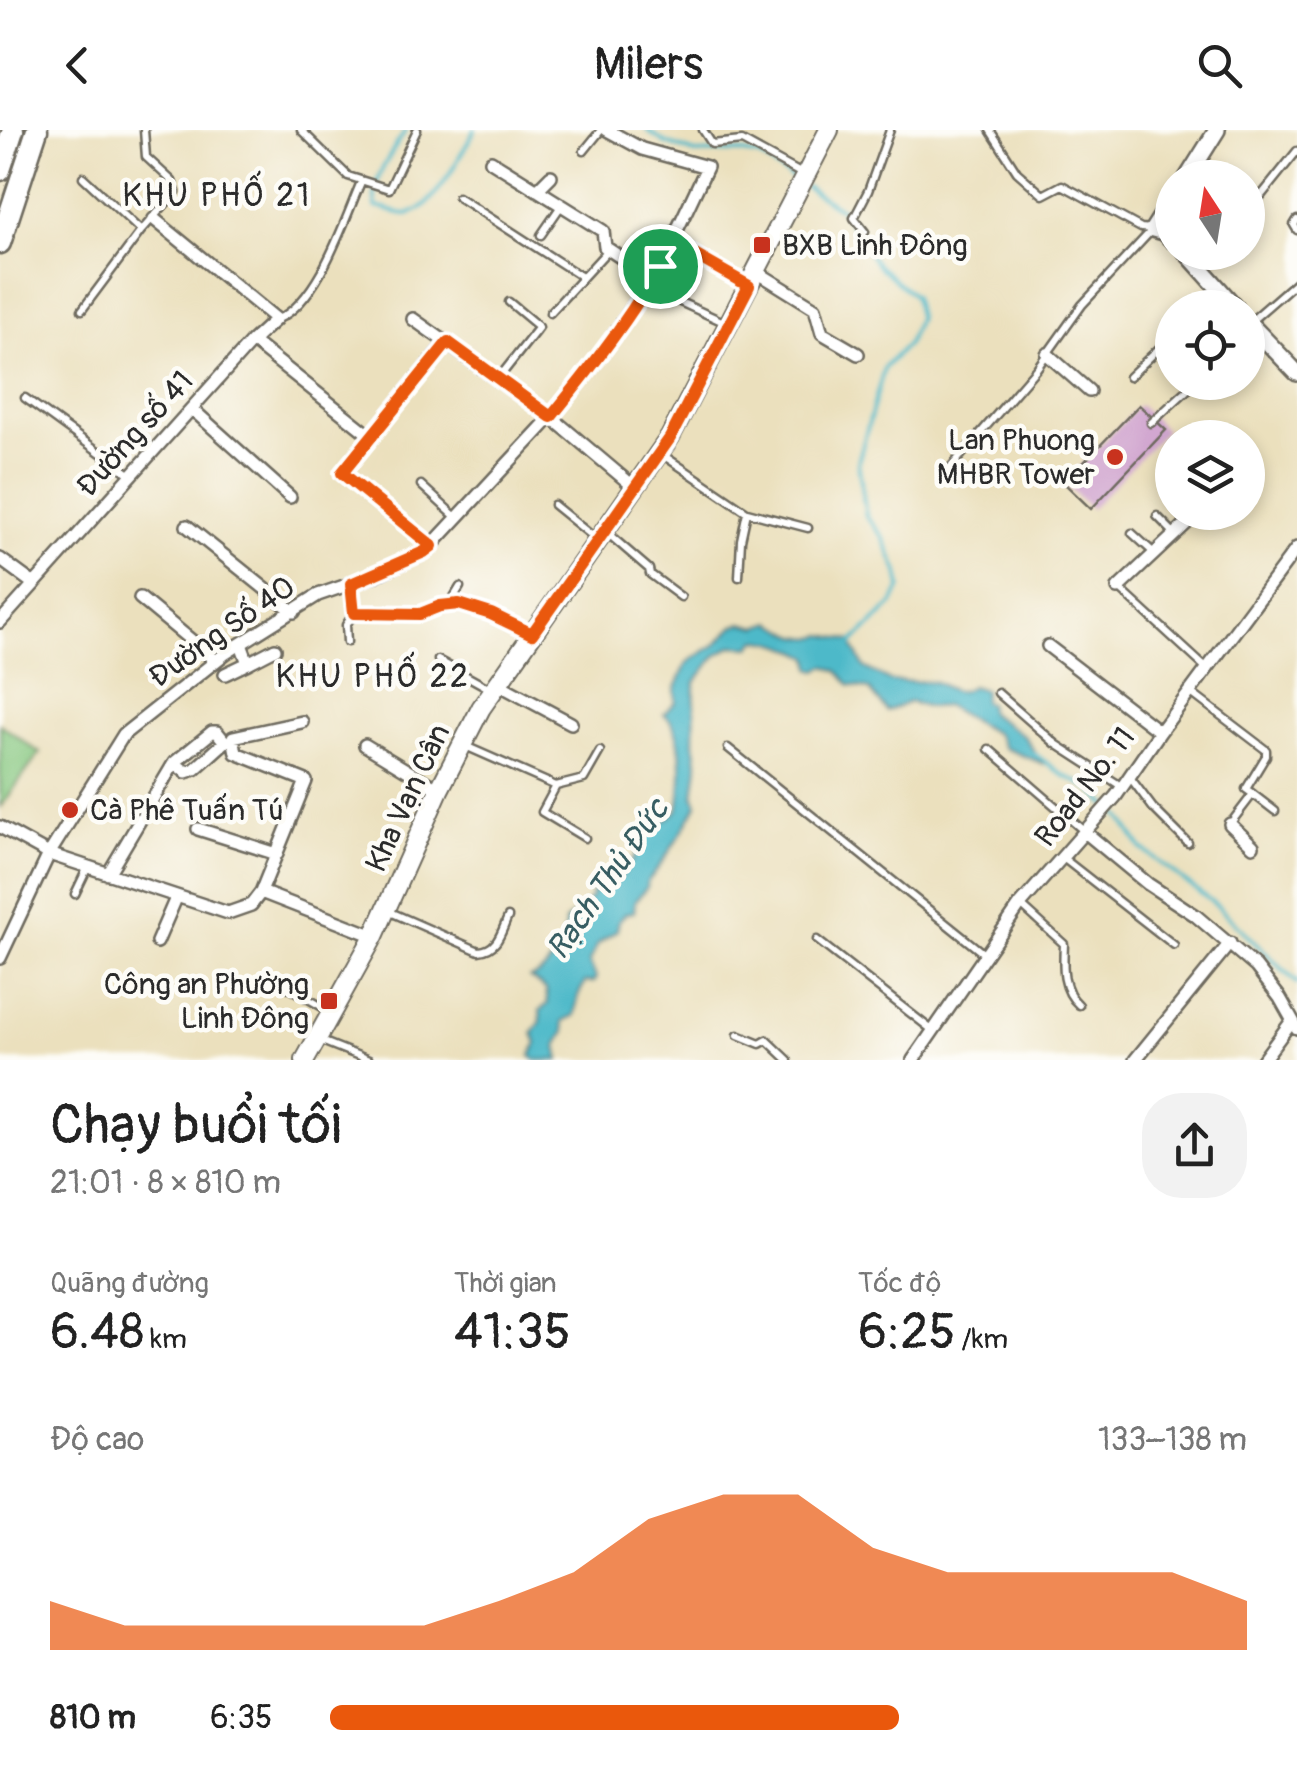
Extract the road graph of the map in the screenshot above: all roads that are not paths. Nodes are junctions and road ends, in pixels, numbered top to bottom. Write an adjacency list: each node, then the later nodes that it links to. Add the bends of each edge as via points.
1 (13, 130): 16 (highway)
2 (36, 130): 33 (highway)
3 (144, 130): 25 (lane, via 146,156 176,192)
4 (300, 130): 20 (lane)
5 (417, 130): 20 (lane, via 389,188)
6 (604, 130): 12 (lane); 34 (street, Đường Số 40, via 707,167)
7 (704, 130): 18 (lane, via 712,144 742,141)
8 (829, 130): 18 (main road)
9 (890, 130): 31 (lane, via 854,218)
10 (990, 130): 28 (lane, via 1017,172 1043,195 1062,185)
11 (1217, 130): 14 (street)
12 (584, 151)
13 (1297, 152): 22 (lane)
14 (1198, 160)
15 (491, 161): 21 (street)
16 (0, 170)
17 (551, 176): 21 (street)
18 (805, 176): 39 (main road, Kha Vạn Cân)
19 (83, 177): 30 (lane)
20 (361, 182): 48 (lane, via 318,278 290,314)
21 (538, 190): 24 (street)
22 (1265, 191)
23 (458, 197): 37 (lane)
24 (562, 205): 32 (lane); 35 (street, via 602,231)
25 (154, 219): 30 (lane); 48 (street)
26 (1297, 220): 29 (lane)
27 (1155, 226): 28 (street)
28 (1153, 229): 55 (lane)
29 (1297, 230)
30 (141, 231): 44 (lane)
31 (865, 232)
32 (541, 235)
33 (0, 243)
34 (677, 245): 38 (street, Đường Số 40); 39 (lane)
35 (608, 249): 37 (lane); 38 (street)
36 (1208, 270): 41 (street)
37 (582, 278): 46 (lane)
38 (652, 278): 63 (street, Đường Số 40)
39 (753, 279): 49 (main road, Kha Vạn Cân); 54 (street, via 815,308 822,333)
40 (1297, 281): 45 (lane)
41 (1220, 289)
42 (666, 296): 49 (lane)
43 (509, 302): 58 (lane, via 540,327)
44 (82, 310)
45 (1265, 312)
46 (550, 313)
47 (413, 319): 51 (street)
48 (276, 320): 50 (street, Đường số 41)
49 (729, 324): 66 (main road, Kha Vạn Cân)
50 (252, 341): 62 (street, Đường số 41); 65 (street)
51 (448, 342): 58 (street); 65 (street)
52 (1265, 342): 56 (street)
53 (1155, 352): 57 (lane)
54 (858, 354)
55 (1047, 354): 59 (street); 68 (lane)
56 (1297, 373)
57 (1129, 377)
58 (498, 379): 63 (street)
59 (1090, 391)
60 (25, 398): 69 (lane)
61 (1177, 400): 64 (lane)
62 (192, 409): 69 (street, Đường số 41); 72 (street)
63 (551, 417): 71 (street); 75 (street, Đường Số 40)
64 (1152, 423)
65 (372, 437): 67 (street)
66 (659, 452): 71 (main road, Kha Vạn Cân); 74 (lane)
67 (342, 473): 83 (lane)
68 (945, 474)
69 (132, 475): 88 (street, Đường số 41)
70 (421, 485): 75 (lane)
71 (634, 488): 82 (main road, Kha Vạn Cân)
72 (290, 497)
73 (554, 505): 82 (lane)
74 (747, 512): 77 (lane); 87 (lane)
75 (458, 518): 83 (street, Đường Số 40)
76 (187, 526): 95 (street)
77 (808, 528)
78 (1171, 530): 81 (lane)
79 (1179, 530): 81 (street)
80 (1132, 533): 85 (lane)
81 (1175, 534): 85 (street)
82 (601, 535): 92 (lane); 98 (main road, Kha Vạn Cân)
83 (432, 546): 89 (street, Đường Số 40)
84 (1297, 549): 106 (street, Road No. 11)
85 (1154, 553): 90 (street)
86 (0, 559): 88 (street)
87 (738, 577)
88 (34, 584): 97 (street, Đường số 41)
89 (351, 584): 95 (street, Đường Số 40); 96 (lane)
90 (1116, 586): 106 (lane)
91 (460, 587): 94 (lane, via 454,596)
92 (681, 596)
93 (140, 598): 103 (street)
94 (459, 604): 96 (lane, via 420,614); 98 (lane)
95 (294, 612): 100 (street, Đường Số 40)
96 (354, 613): 99 (lane)
97 (0, 622)
98 (532, 634): 108 (main road, Kha Vạn Cân)
99 (346, 642)
100 (240, 644): 103 (street, Đường Số 40); 105 (street)
101 (1048, 646): 113 (street)
102 (274, 649): 105 (street)
103 (216, 660): 132 (street, Đường Số 40, via 124,734)
104 (438, 660): 108 (lane)
105 (248, 663): 107 (street)
106 (1207, 668): 109 (street, Road No. 11)
107 (226, 674)
108 (496, 687): 112 (street); 115 (main road, Kha Vạn Cân)
109 (1190, 692): 113 (street, Road No. 11); 123 (lane, via 1266,750 1246,789)
110 (998, 693): 121 (lane, via 1056,744)
111 (302, 722): 133 (street, via 234,737 236,753 306,781)
112 (570, 724)
113 (1160, 732): 121 (street, Road No. 11)
114 (365, 745): 122 (street)
115 (462, 745): 120 (lane); 122 (main road, Kha Vạn Cân)
116 (728, 748): 148 (lane)
117 (989, 748): 128 (lane)
118 (600, 752): 120 (lane, via 584,779)
119 (174, 763): 136 (street)
120 (556, 786): 129 (lane, via 542,812)
121 (1122, 786): 128 (street, Road No. 11); 130 (lane)
122 (439, 790): 141 (main road, Kha Vạn Cân)
123 (1252, 794): 124 (lane); 125 (lane)
124 (1275, 812)
125 (1230, 824): 131 (street)
126 (0, 827): 132 (street)
127 (198, 829): 133 (street)
128 (1087, 830): 134 (street, Road No. 11); 146 (street)
129 (585, 838)
130 (1188, 842)
131 (1253, 846)
132 (49, 854): 135 (street); 149 (street, Đường Số 40)
133 (277, 854): 137 (street)
134 (1063, 858): 140 (street, Road No. 11); 147 (lane)
135 (88, 868): 136 (street); 138 (lane)
136 (108, 874): 139 (street)
137 (261, 892): 139 (street, via 252,905 228,913); 143 (street)
138 (76, 894)
139 (176, 898): 145 (street)
140 (1020, 904): 148 (street, Road No. 11); 151 (lane, via 1064,944 1062,972)
141 (387, 911): 142 (lane, via 479,951 497,942); 143 (main road, Kha Vạn Cân)
142 (508, 918)
143 (374, 936): 152 (main road, Kha Vạn Cân)
144 (818, 940): 154 (lane)
145 (157, 942)
146 (1230, 944): 153 (street, via 1256,967); 161 (street)
147 (1174, 945)
148 (985, 954): 154 (street, Road No. 11)
149 (0, 958)
150 (272, 978): 152 (lane)
151 (1080, 1005)
152 (332, 1013): 156 (main road, Kha Vạn Cân)
153 (1294, 1025): 162 (street)
154 (932, 1030): 157 (street, Road No. 11)
155 (738, 1036): 160 (lane, via 760,1044 768,1040)
156 (318, 1039): 158 (main road, Kha Vạn Cân); 159 (lane)
157 (914, 1059)
158 (305, 1060)
159 (368, 1060)
160 (788, 1060)
161 (1134, 1060)
162 (1263, 1060)

